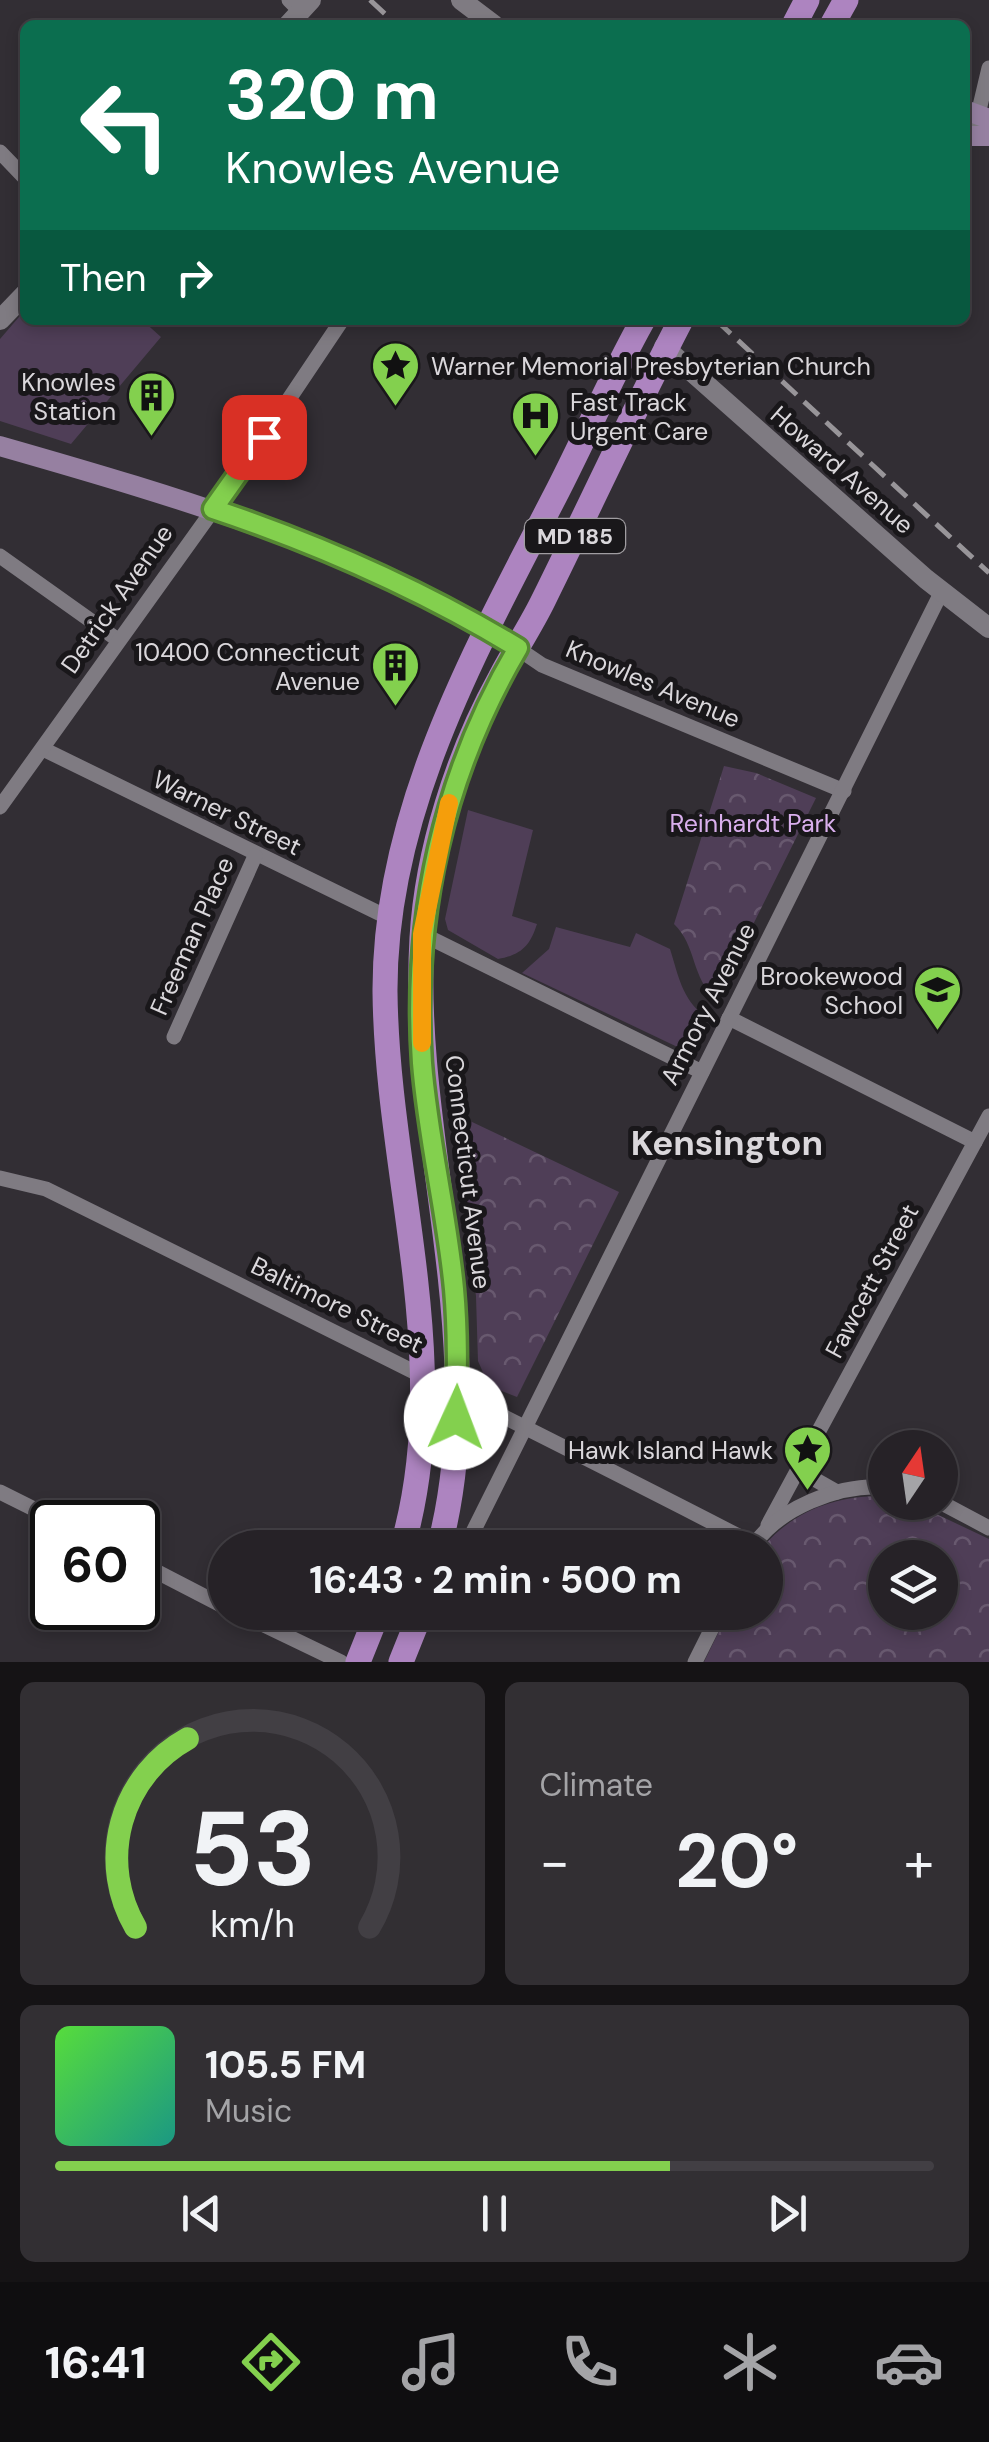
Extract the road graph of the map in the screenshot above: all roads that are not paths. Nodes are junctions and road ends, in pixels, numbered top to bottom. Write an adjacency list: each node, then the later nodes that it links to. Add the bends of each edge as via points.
1 (461, 0): 2 (street)
2 (487, 20)
3 (989, 68): 4 (street)
4 (978, 114): 5 (street)
5 (975, 136)
6 (0, 152): 7 (street)
7 (20, 173)
8 (20, 299): 9 (street)
9 (0, 320)
10 (339, 325): 13 (street, Detrick Avenue)
11 (656, 326): 15 (street, Howard Avenue); 17 (main road, MD 185); 19 (main road, Connecticut Avenue / MD 185, via 628,422)
12 (0, 446): 13 (main road, Knowles Avenue)
13 (213, 509): 17 (main road, Knowles Avenue, via 283,532); 18 (street, Detrick Avenue)
14 (0, 556): 18 (street)
15 (942, 591): 16 (street, Howard Avenue); 21 (street, Armory Avenue)
16 (989, 628)
17 (486, 629): 19 (main road, Knowles Avenue); 24 (main road, MD 185, via 432,750)
18 (118, 640): 20 (street, Detrick Avenue)
19 (518, 648): 21 (street, Knowles Avenue, via 542,665); 25 (main road, Connecticut Avenue / MD 185, via 498,680 444,818)
20 (43, 748): 22 (street, Detrick Avenue); 23 (street, Warner Street)
21 (844, 791): 26 (street, Armory Avenue)
22 (0, 807)
23 (255, 856): 24 (street, Warner Street); 27 (street, Freeman Place)
24 (391, 919): 32 (main road, MD 185, via 385,989 390,1092)
25 (422, 934): 28 (street); 33 (main road, Connecticut Avenue / MD 185, via 422,1064 454,1287)
26 (729, 1018): 28 (street, Armory Avenue); 30 (street)
27 (174, 1038)
28 (702, 1072): 34 (street, Armory Avenue)
29 (989, 1116): 30 (street, Fawcett Street)
30 (975, 1142): 35 (street, Fawcett Street)
31 (0, 1178): 32 (street, Baltimore Street, via 46,1190)
32 (425, 1376): 33 (street, Baltimore Street); 43 (main road, MD 185, via 418,1488)
33 (457, 1392): 34 (street, Baltimore Street); 44 (main road, Connecticut Avenue / MD 185)
34 (526, 1427): 45 (street, Armory Avenue); 46 (street, Baltimore Street)
35 (800, 1470): 38 (street); 41 (street, Fawcett Street)
36 (868, 1489): 38 (street)
37 (0, 1492): 39 (street)
38 (837, 1492): 41 (street)
39 (30, 1507)
40 (958, 1512): 42 (street)
41 (768, 1525): 47 (street, Fawcett Street)
42 (989, 1528)
43 (407, 1530)
44 (442, 1530)
45 (474, 1530)
46 (722, 1530)
47 (764, 1530)
48 (160, 1573): 49 (street)
49 (208, 1597)
50 (274, 1630): 54 (street)
51 (371, 1630): 55 (main road)
52 (413, 1630): 56 (main road)
53 (711, 1630): 57 (street)
54 (341, 1662)
55 (358, 1662)
56 (401, 1662)
57 (695, 1662)

